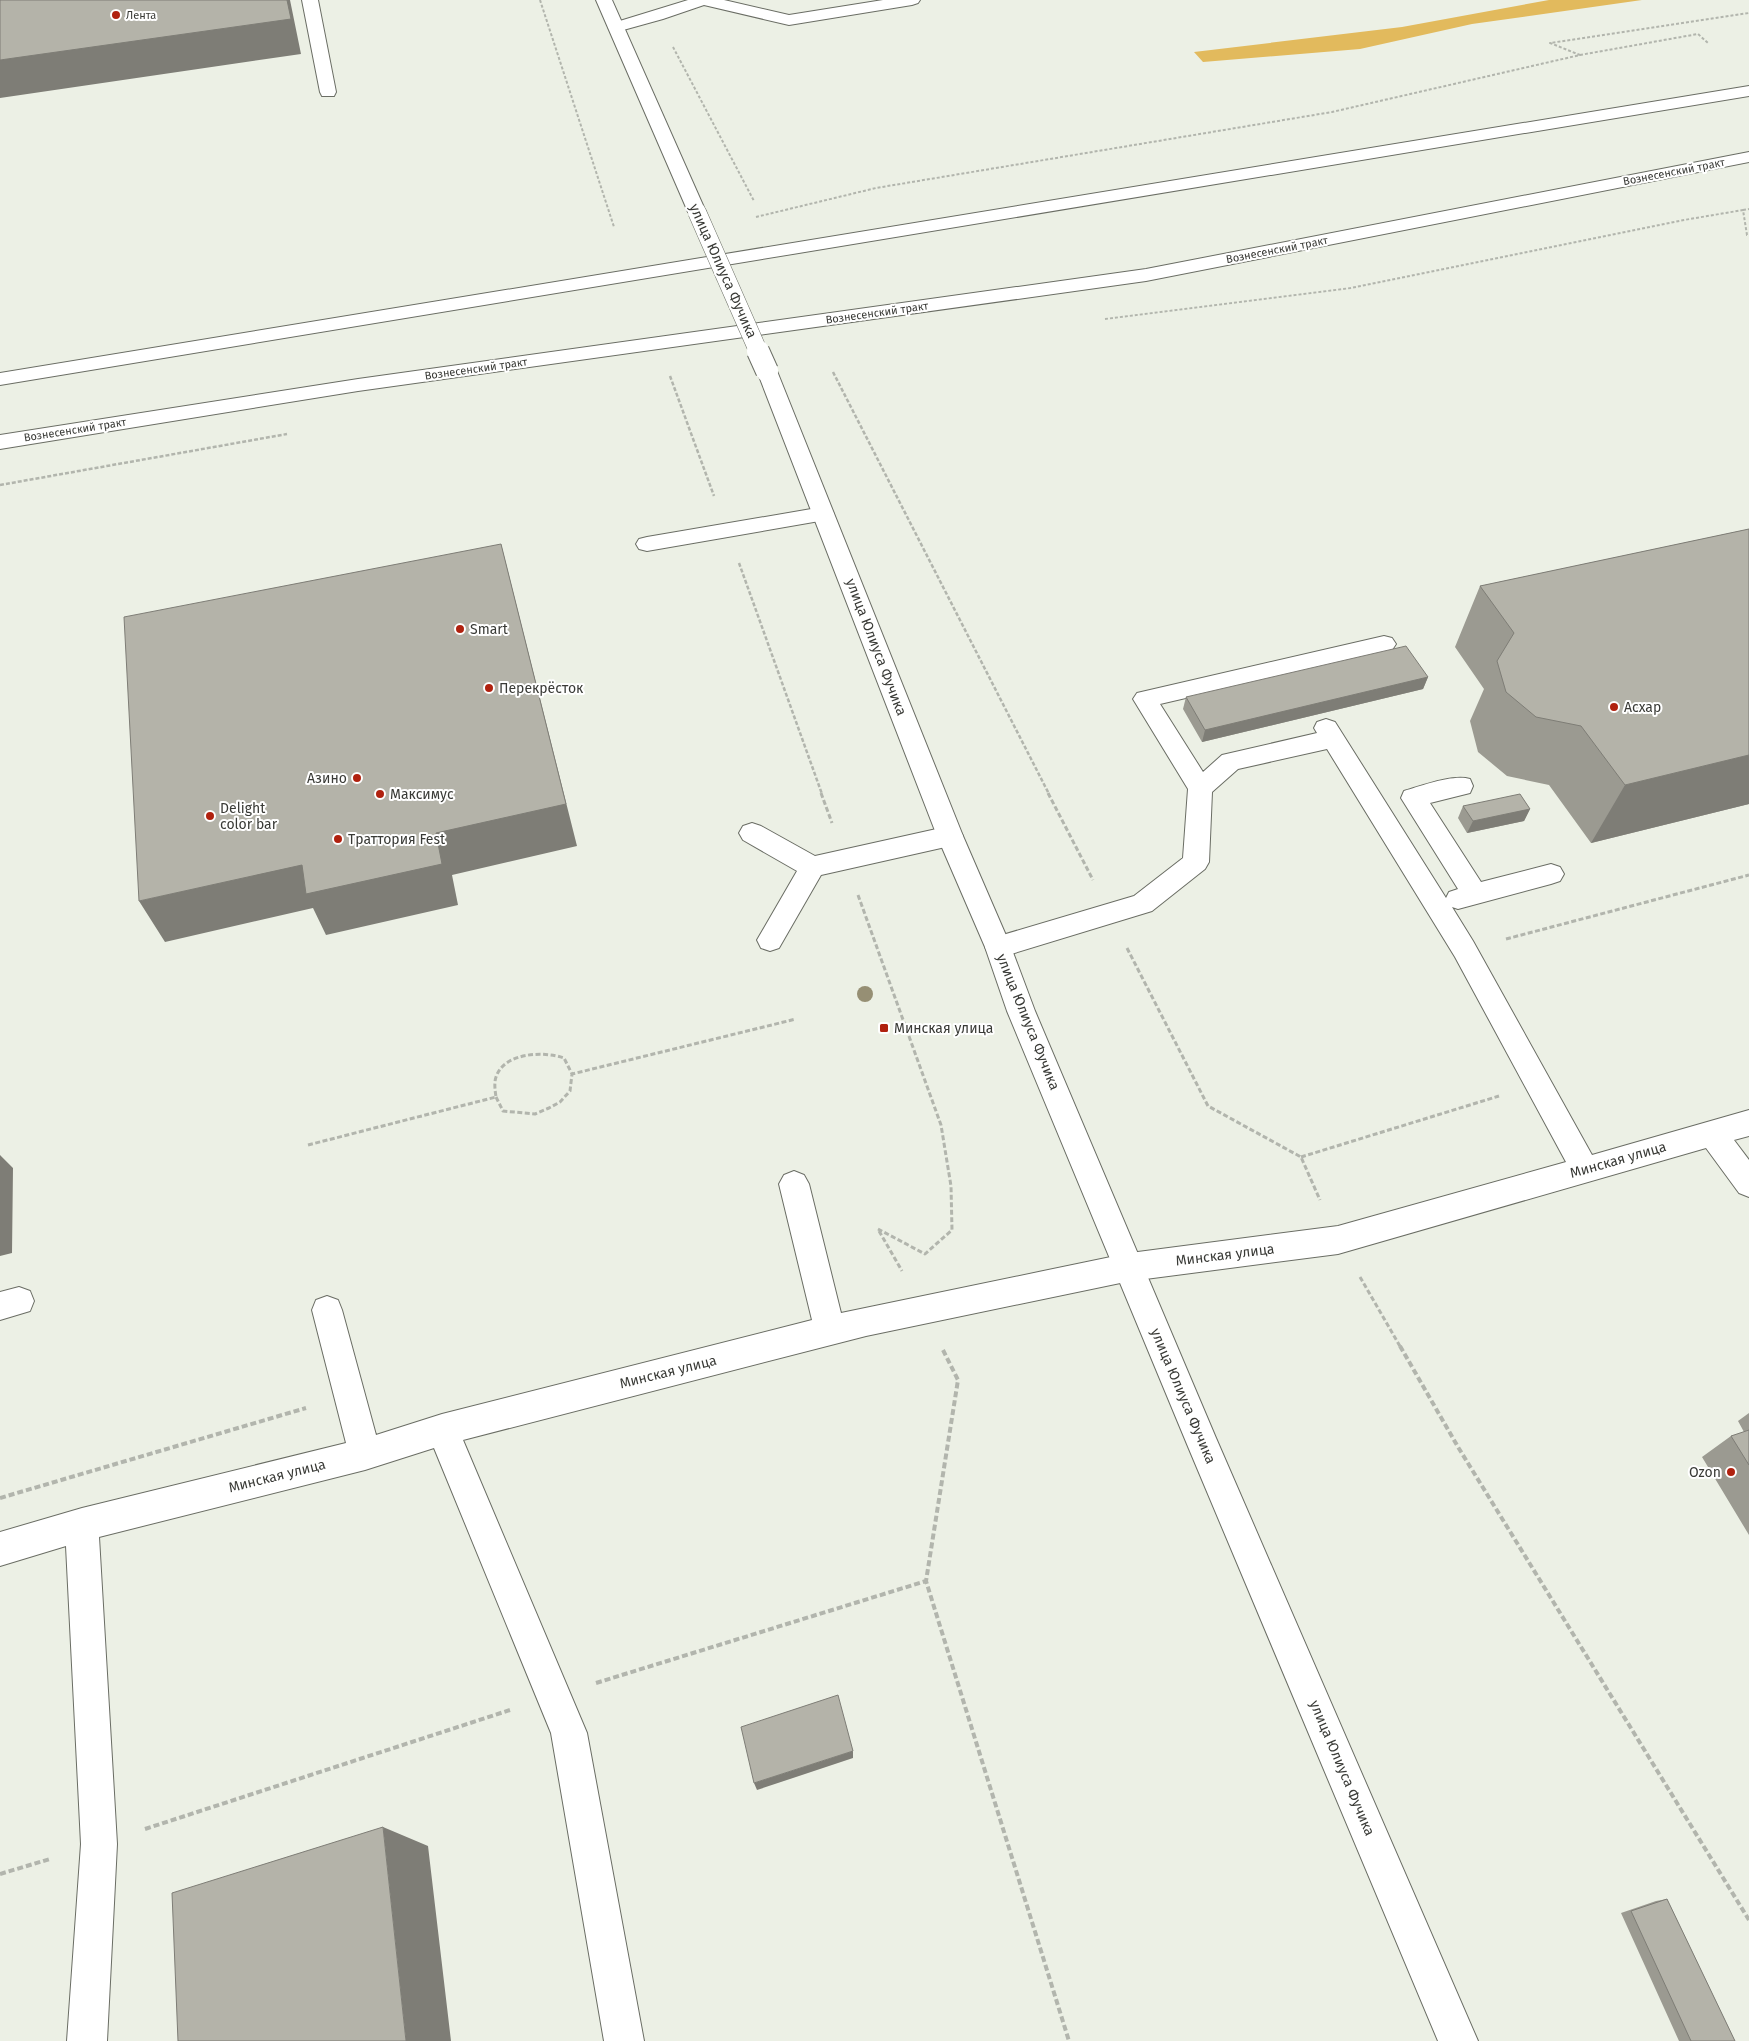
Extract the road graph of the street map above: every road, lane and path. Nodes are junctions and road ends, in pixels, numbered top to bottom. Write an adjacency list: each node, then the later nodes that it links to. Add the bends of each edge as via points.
1 (310, 0): 12 (main road)
2 (540, 0): 18 (path)
3 (604, 0): 8 (main road, улица Юлиуса Фучика)
4 (703, 0): 5 (main road, via 789,20); 7 (main road)
5 (912, 0)
6 (1749, 13): 10 (path, via 1550,43)
7 (657, 16): 8 (main road); 14 (path)
8 (616, 27): 22 (main road, улица Юлиуса Фучика, bridge, via 767,371)
9 (1709, 44): 10 (path, via 1698,34)
10 (1580, 55): 17 (path, via 1332,112 876,188)
11 (1749, 91): 20 (main road)
12 (328, 92)
13 (1749, 158): 21 (main road, Вознесенский тракт, via 1146,275 358,386)
14 (754, 201)
15 (1749, 209): 16 (path)
16 (1743, 210)
17 (756, 217)
18 (614, 227)
19 (833, 372): 34 (path)
20 (0, 379)
21 (0, 442)
22 (823, 514): 23 (main road); 28 (main road, улица Юлиуса Фучика)
23 (647, 544)
24 (1384, 644): 26 (main road, via 1145,699)
25 (1461, 786): 32 (main road, via 1413,798)
26 (1200, 788): 33 (main road, via 1231,761 1329,733); 34 (main road, via 1196,862 1143,904)
27 (752, 832): 29 (main road)
28 (950, 836): 29 (main road); 36 (main road, улица Юлиуса Фучика)
29 (812, 866): 35 (main road)
30 (1551, 874): 32 (main road)
31 (1749, 876): 37 (path)
32 (1475, 894): 33 (main road)
33 (1436, 904): 37 (main road)
34 (1111, 914): 36 (main road); 45 (path, via 1208,1106)
35 (770, 940)
36 (998, 947): 51 (main road, улица Юлиуса Фучика, via 1021,1011)
37 (1464, 949): 46 (main road)
38 (796, 1019): 39 (path)
39 (572, 1074): 41 (path, via 570,1091 560,1102 535,1114 503,1111); 41 (path, via 564,1058 548,1052 533,1053 507,1064 498,1074)
40 (1501, 1095): 45 (path)
41 (496, 1097): 44 (path)
42 (1749, 1123): 43 (main road, Минская улица)
43 (1713, 1134): 46 (main road, Минская улица); 48 (main road)
44 (308, 1144)
45 (1301, 1157): 50 (path)
46 (1585, 1169): 50 (main road, Минская улица)
47 (794, 1184): 54 (main road)
48 (1749, 1184)
49 (878, 1229): 53 (path)
50 (1338, 1240): 51 (main road, Минская улица); 65 (path, via 1458,1447)
51 (1130, 1267): 53 (main road, Минская улица); 69 (main road, улица Юлиуса Фучика)
52 (327, 1310): 55 (main road)
53 (923, 1310): 54 (main road, Минская улица); 61 (path, via 958,1380)
54 (830, 1331): 56 (main road, Минская улица)
55 (349, 1395): 57 (main road); 58 (path)
56 (442, 1430): 57 (main road, Минская улица); 62 (main road)
57 (364, 1454): 59 (main road, Минская улица)
58 (0, 1498)
59 (82, 1525): 60 (main road, Минская улица); 63 (main road)
60 (0, 1549)
61 (926, 1581): 62 (path); 68 (path)
62 (553, 1696): 63 (path); 67 (main road, via 569,1733)
63 (100, 1844): 64 (path); 66 (main road)
64 (0, 1874)
65 (1749, 1920)
66 (87, 2041)
67 (624, 2041)
68 (1069, 2041)
69 (1458, 2041)

